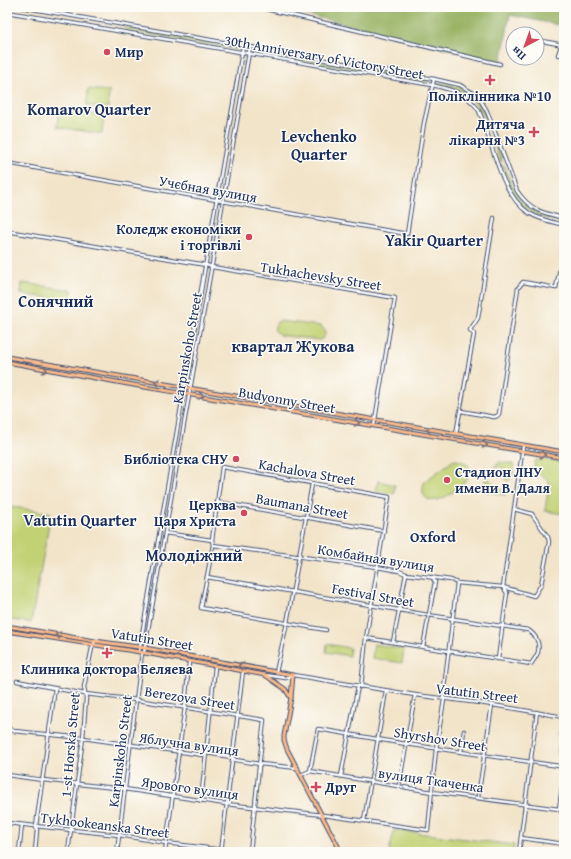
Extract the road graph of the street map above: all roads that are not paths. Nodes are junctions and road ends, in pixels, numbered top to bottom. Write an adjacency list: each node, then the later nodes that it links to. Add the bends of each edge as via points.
1 (21, 7): 5 (street, 30th Anniversary of Victory Street)
2 (258, 7): 10 (street)
3 (7, 12): 7 (street, 30th Anniversary of Victory Street)
4 (545, 42): 9 (street, via 558,44 561,46 558,55)
5 (243, 46): 6 (street, 30th Anniversary of Victory Street); 7 (street, Karpinskoho Street)
6 (250, 47): 8 (street, Karpinskoho Street); 11 (street, 30th Anniversary of Victory Street)
7 (242, 53): 8 (street, 30th Anniversary of Victory Street); 14 (street, Karpinskoho Street)
8 (249, 54): 12 (street, 30th Anniversary of Victory Street); 15 (street, Karpinskoho Street)
9 (564, 54)
10 (500, 64)
11 (434, 79): 12 (street); 17 (street, 30th Anniversary of Victory Street, via 460,85 481,101 521,197 540,212)
12 (432, 85): 15 (street, Учєбная вулиця, via 406,234); 18 (street, 30th Anniversary of Victory Street, via 458,92 473,102 507,185 518,204 538,218)
13 (7, 164): 14 (street, Учєбная вулиця)
14 (216, 201): 15 (street, Учєбная вулиця); 21 (street, Karpinskoho Street)
15 (223, 202): 22 (street, Karpinskoho Street)
16 (494, 218): 29 (street, via 480,311 470,330 474,334)
17 (564, 218)
18 (564, 225)
19 (7, 231): 21 (street, Tukhachevsky Street)
20 (564, 248): 29 (street, via 556,288 523,282 518,288 499,414 494,416)
21 (206, 265): 22 (street, Tukhachevsky Street); 25 (street, Karpinskoho Street)
22 (212, 267): 26 (street, Karpinskoho Street); 30 (street, Tukhachevsky Street, via 395,298)
23 (7, 357): 25 (main road, Budyonny Street, one-way to 23)
24 (7, 362): 27 (main road, Budyonny Street, one-way to 27)
25 (185, 386): 26 (main road, Budyonny Street); 27 (street, Karpinskoho Street)
26 (190, 388): 28 (street, Karpinskoho Street); 30 (main road, Budyonny Street)
27 (184, 393): 28 (main road, Budyonny Street); 67 (street, Karpinskoho Street)
28 (189, 394): 31 (main road, Budyonny Street, one-way to 31); 43 (street, Karpinskoho Street)
29 (461, 412): 32 (street)
30 (375, 420): 31 (street); 32 (main road, Budyonny Street, one-way to 30)
31 (374, 426): 33 (main road, Budyonny Street)
32 (456, 434): 33 (main road); 34 (main road, Budyonny Street)
33 (455, 440): 35 (main road, Budyonny Street, one-way to 35)
34 (523, 446): 35 (street); 36 (main road, Budyonny Street)
35 (522, 451): 37 (main road, Budyonny Street, one-way to 37); 40 (street)
36 (564, 452)
37 (564, 458)
38 (312, 484): 39 (street, Kachalova Street, via 222,467); 41 (street); 42 (street, Kachalova Street, via 389,497)
39 (217, 502): 41 (street, Baumana Street); 44 (street)
40 (514, 509): 52 (street); 52 (street, Комбайная вулиця, via 532,514 549,542 541,585 534,596)
41 (306, 517): 42 (street, Baumana Street); 46 (street)
42 (384, 531): 47 (street)
43 (165, 533): 44 (street); 69 (street, Karpinskoho Street)
44 (212, 540): 45 (street)
45 (213, 545): 46 (street, Комбайная вулиця); 49 (street)
46 (299, 557): 47 (street, Комбайная вулиця); 53 (street)
47 (377, 567): 48 (street, Комбайная вулиця); 54 (street)
48 (406, 574): 50 (street, Комбайная вулиця); 55 (street)
49 (207, 577): 53 (street, Festival Street); 58 (street, via 201,608)
50 (432, 578): 51 (street, Комбайная вулиця); 56 (street, via 435,582)
51 (457, 583): 52 (street, Комбайная вулиця); 57 (street)
52 (503, 587): 60 (street, via 507,593)
53 (293, 592): 54 (street, Festival Street); 58 (street)
54 (371, 606): 55 (street, Festival Street); 63 (street)
55 (399, 610): 56 (street, Festival Street); 65 (street)
56 (428, 615): 57 (street, Festival Street); 68 (street)
57 (453, 618): 60 (street, Festival Street); 70 (street)
58 (287, 623): 61 (street); 76 (street)
59 (7, 626): 64 (main road, Vatutin Street, one-way to 59)
60 (502, 626): 72 (street); 72 (street, Festival Street, via 528,630 534,634 538,653 531,664)
61 (326, 630)
62 (7, 631): 66 (main road, Vatutin Street)
63 (366, 638): 65 (street); 80 (street)
64 (95, 641): 66 (street, 1-st Horska Street); 67 (main road, Vatutin Street)
65 (393, 642): 68 (street)
66 (93, 645): 71 (main road, Vatutin Street); 83 (street, 1-st Horska Street, via 84,687)
67 (140, 647): 69 (main road, Vatutin Street); 71 (street, Karpinskoho Street)
68 (423, 647): 70 (street)
69 (145, 648): 71 (street, Karpinskoho Street); 76 (main road, Vatutin Street, one-way to 69)
70 (448, 650): 72 (street); 87 (street, via 442,696)
71 (142, 653): 73 (main road, Vatutin Street); 86 (street, Karpinskoho Street)
72 (498, 659)
73 (188, 662): 74 (main road, Vatutin Street); 89 (street)
74 (215, 667): 75 (main road, Vatutin Street); 90 (street)
75 (243, 671): 77 (main road, Vatutin Street); 92 (street)
76 (276, 672): 78 (main road, Vatutin Street)
77 (265, 675): 78 (street, Vatutin Street, via 286,678); 85 (main road, via 285,689)
78 (293, 675): 80 (street, Vatutin Street); 85 (main road)
79 (17, 681): 81 (street, Berezova Street)
80 (359, 686): 82 (street, Vatutin Street); 97 (street)
81 (55, 688): 83 (street, Berezova Street); 96 (street)
82 (386, 691): 84 (street, Vatutin Street); 99 (street)
83 (85, 694): 86 (street, Berezova Street); 98 (street, 1-st Horska Street)
84 (415, 695): 87 (street, Vatutin Street); 100 (street)
85 (291, 698): 110 (main road, via 284,740)
86 (136, 700): 89 (street, Berezova Street); 101 (street, Karpinskoho Street)
87 (444, 700): 88 (street, Vatutin Street); 102 (street)
88 (492, 705): 91 (street, Vatutin Street); 106 (street)
89 (184, 707): 90 (street, Berezova Street); 103 (street)
90 (211, 712): 92 (street, Berezova Street); 105 (street)
91 (537, 712): 93 (street, Vatutin Street); 108 (street)
92 (238, 716): 107 (street); 109 (street, Berezova Street, via 264,720)
93 (564, 717)
94 (7, 728): 96 (street, Яблучна вулиця)
95 (464, 732): 104 (street)
96 (48, 734): 98 (street, Яблучна вулиця); 117 (street)
97 (350, 735): 99 (street, Shyrshov Street); 111 (street, Shyrshov Street, via 318,729); 116 (street)
98 (83, 738): 101 (street, Яблучна вулиця); 119 (street, 1-st Horska Street)
99 (378, 740): 100 (street, Shyrshov Street); 118 (street)
100 (406, 744): 102 (street, Shyrshov Street); 120 (street)
101 (130, 745): 103 (street, Яблучна вулиця); 121 (street, Karpinskoho Street)
102 (436, 749): 104 (street, Shyrshov Street); 122 (street)
103 (179, 751): 105 (street, Яблучна вулиця); 123 (street)
104 (461, 752): 106 (street, Shyrshov Street)
105 (206, 754): 107 (street, Яблучна вулиця); 125 (street)
106 (484, 756): 108 (street, Shyrshov Street); 124 (street)
107 (232, 757): 109 (street, Яблучна вулиця, via 235,760); 126 (street)
108 (530, 763): 112 (street, Shyrshov Street, via 559,766); 127 (street)
109 (260, 764): 110 (street, Яблучна вулиця); 128 (street)
110 (298, 768): 115 (main road)
111 (310, 771): 115 (street); 116 (street, вулиця Ткаченка)
112 (564, 771)
113 (564, 774): 129 (street)
114 (7, 775): 117 (street, Ярового вулиця)
115 (301, 775): 130 (main road)
116 (341, 776): 118 (street, вулиця Ткаченка)
117 (43, 780): 119 (street, Ярового вулиця); 135 (street)
118 (370, 782): 120 (street, вулиця Ткаченка); 132 (street)
119 (78, 784): 121 (street, Ярового вулиця); 136 (street, 1-st Horska Street)
120 (399, 786): 122 (street, вулиця Ткаченка)
121 (124, 789): 123 (street, Ярового вулиця); 137 (street, Karpinskoho Street)
122 (432, 792): 124 (street, вулиця Ткаченка); 132 (street, Ярового вулиця, via 428,830)
123 (172, 797): 125 (street, Ярового вулиця); 139 (street)
124 (478, 797): 127 (street, вулиця Ткаченка)
125 (201, 801): 126 (street, Ярового вулиця)
126 (226, 804): 128 (street, Ярового вулиця); 142 (street)
127 (525, 804): 129 (street, вулиця Ткаченка); 138 (street)
128 (256, 807): 130 (street, Ярового вулиця); 148 (street)
129 (559, 809): 131 (street)
130 (322, 815): 132 (street, Ярового вулиця); 149 (main road)
131 (564, 818)
132 (364, 821)
133 (7, 823): 134 (street, Tykhookeanska Street)
134 (22, 825): 135 (street, Tykhookeanska Street); 143 (street)
135 (36, 826): 136 (street, Tykhookeanska Street); 144 (street)
136 (71, 831): 137 (street, Tykhookeanska Street); 145 (street, 1-st Horska Street)
137 (119, 835): 139 (street, Tykhookeanska Street); 146 (street, Karpinskoho Street)
138 (521, 838): 140 (street); 150 (street)
139 (166, 843): 142 (street, Tykhookeanska Street); 147 (street)
140 (564, 843): 141 (street)
141 (564, 847)
142 (221, 851): 148 (street, Tykhookeanska Street)
143 (19, 852)
144 (35, 852)
145 (68, 852)
146 (117, 852)
147 (165, 852)
148 (250, 852)
149 (341, 852)
150 (518, 852)

